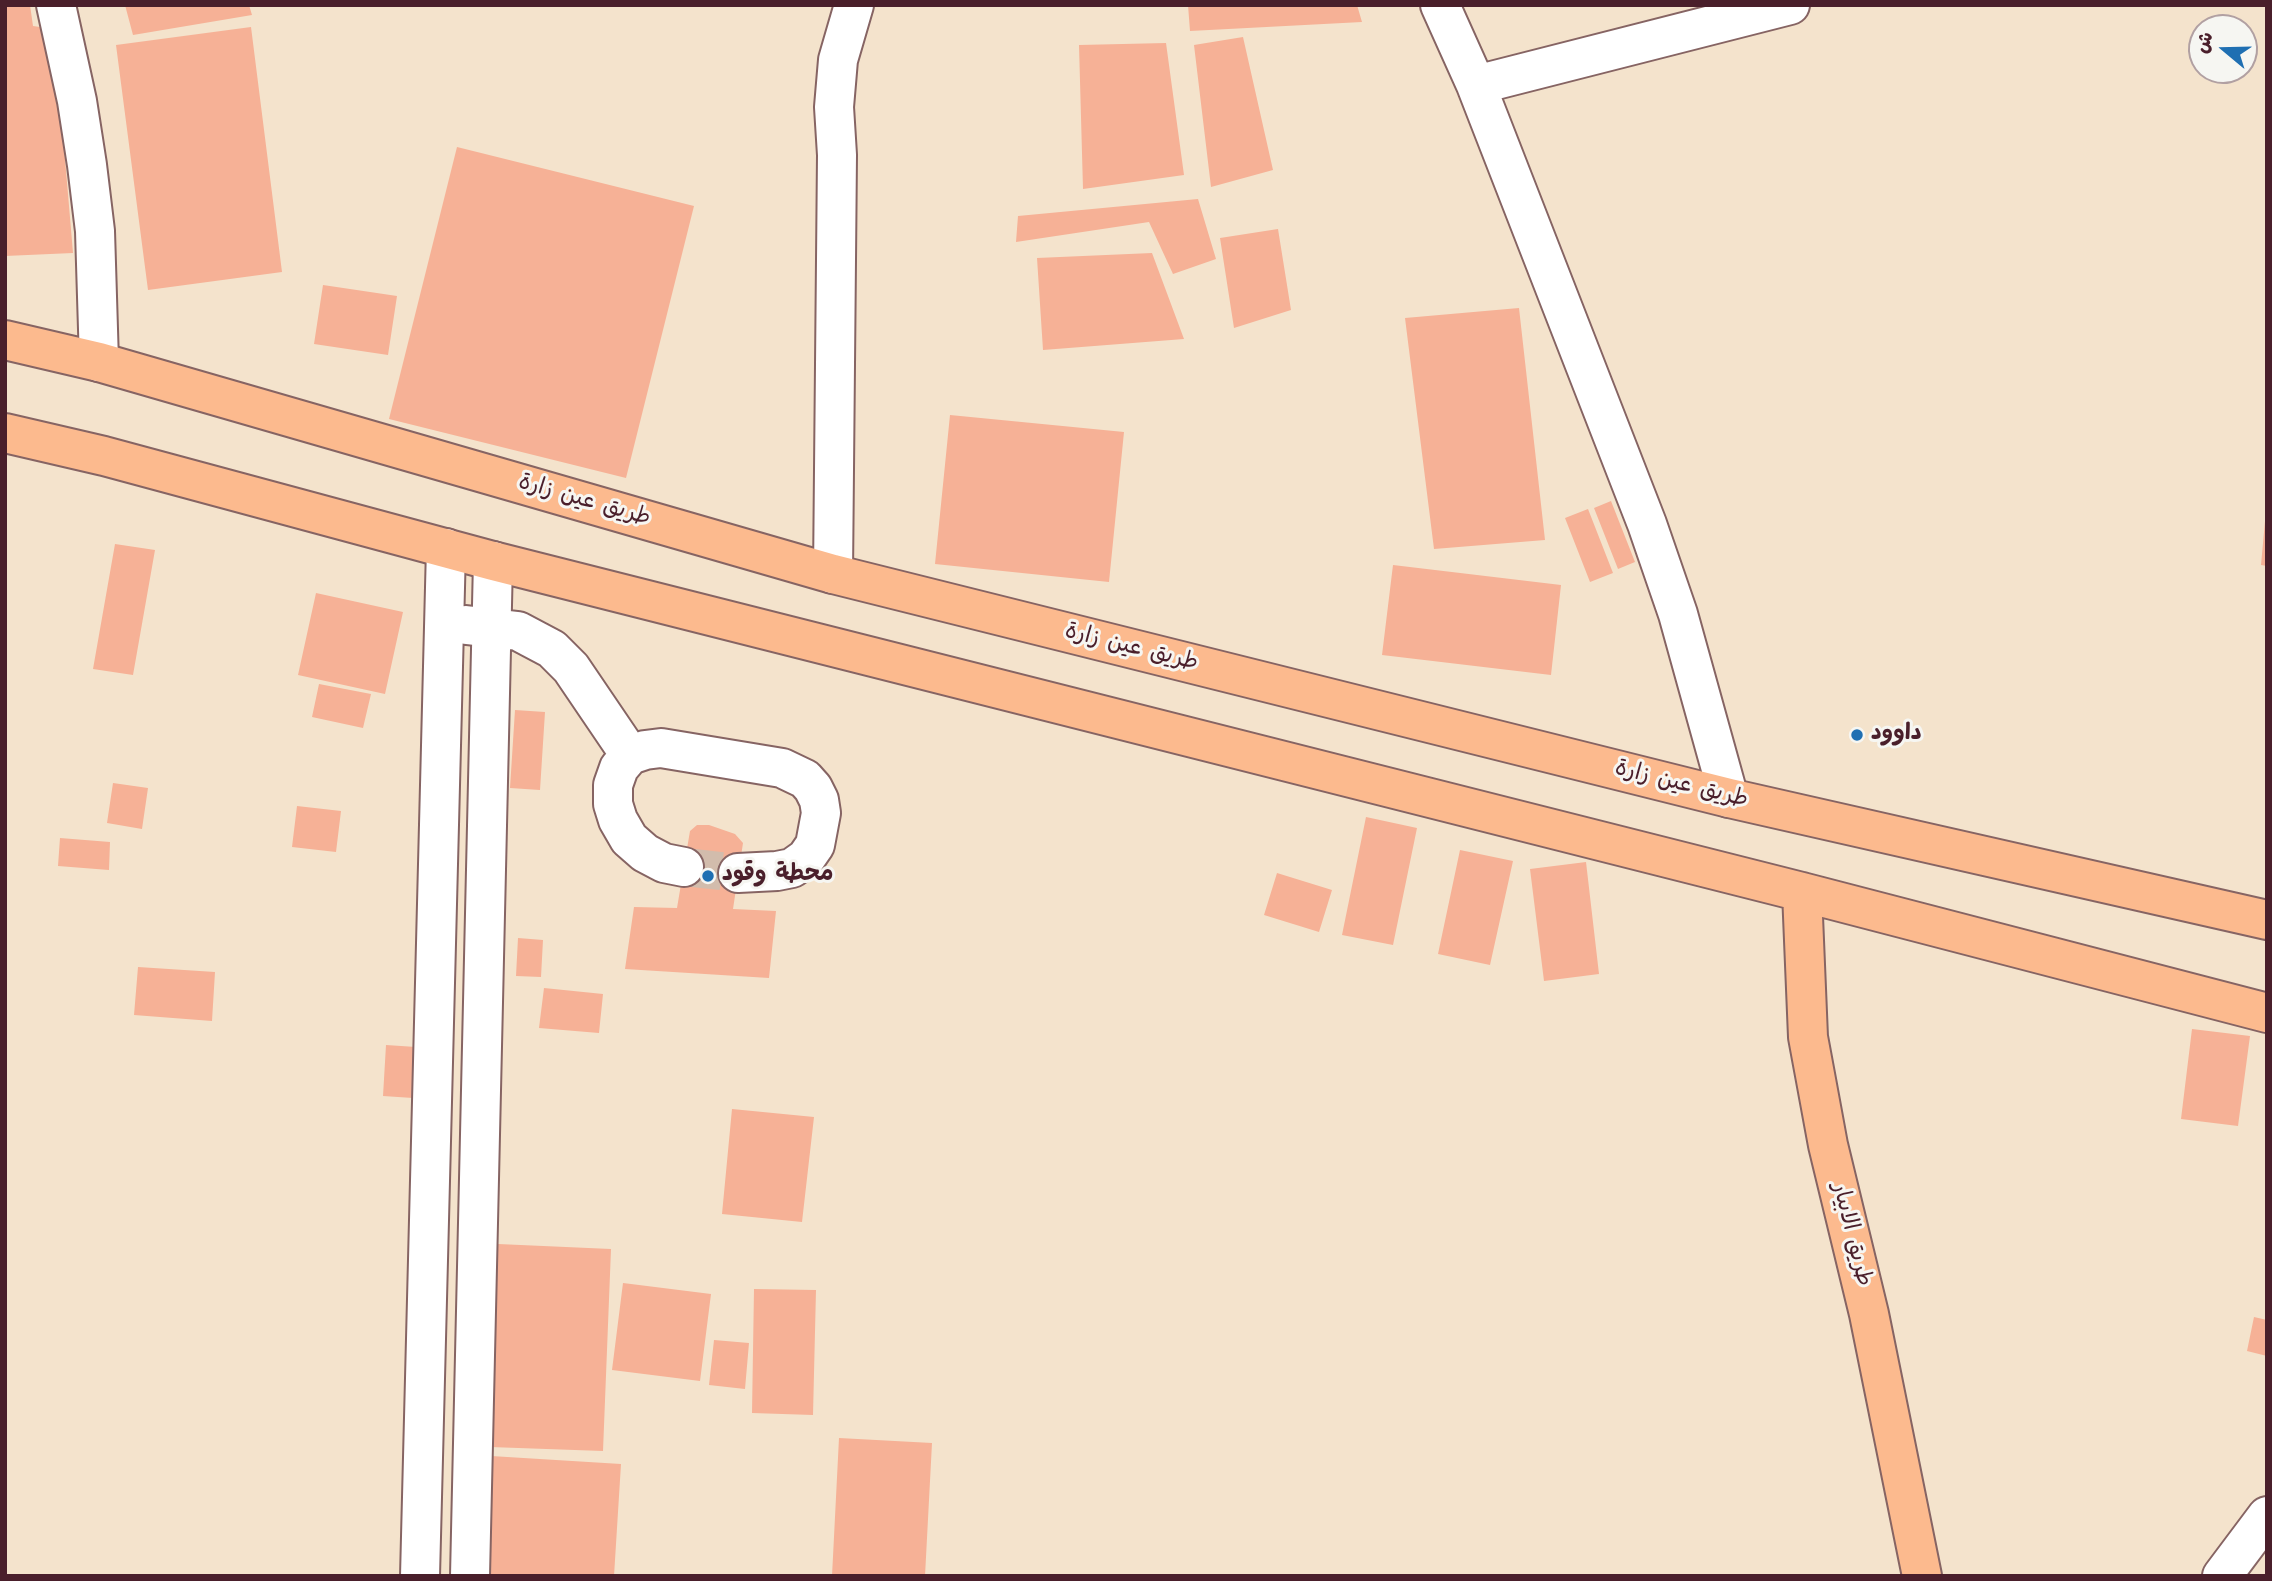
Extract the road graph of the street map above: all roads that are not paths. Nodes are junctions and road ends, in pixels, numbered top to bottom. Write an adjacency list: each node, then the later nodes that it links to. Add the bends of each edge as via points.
1 (56, 5): 7 (street, via 87,165 96,244)
2 (854, 5): 11 (street, via 838,60 834,107)
3 (1440, 5): 5 (street)
4 (1790, 5): 5 (street)
5 (1476, 85): 15 (street, via 1647,524 1682,628)
6 (5, 340): 7 (main road, طريق عين زارة)
7 (99, 362): 11 (main road, طريق عين زارة)
8 (5, 433): 9 (main road)
9 (446, 548): 10 (main road); 12 (street)
10 (494, 561): 13 (street); 18 (main road)
11 (833, 574): 15 (main road, طريق عين زارة)
12 (443, 623): 13 (street); 22 (street)
13 (492, 627): 14 (street, via 518,631 552,649 571,668); 23 (street)
14 (630, 755): 16 (street, via 613,785 618,820 629,839 645,853); 17 (street, via 661,748 782,768 805,779 819,800 821,813 806,858 777,872)
15 (1729, 798): 19 (main road, طريق عين زارة)
16 (684, 867)
17 (738, 873)
18 (1802, 892): 20 (main road); 24 (main road, طريق الابيار, via 1808,1037)
19 (2267, 920)
20 (2267, 1013)
21 (2267, 1516): 25 (street)
22 (420, 1576)
23 (470, 1576)
24 (1922, 1576)
25 (2222, 1576)

